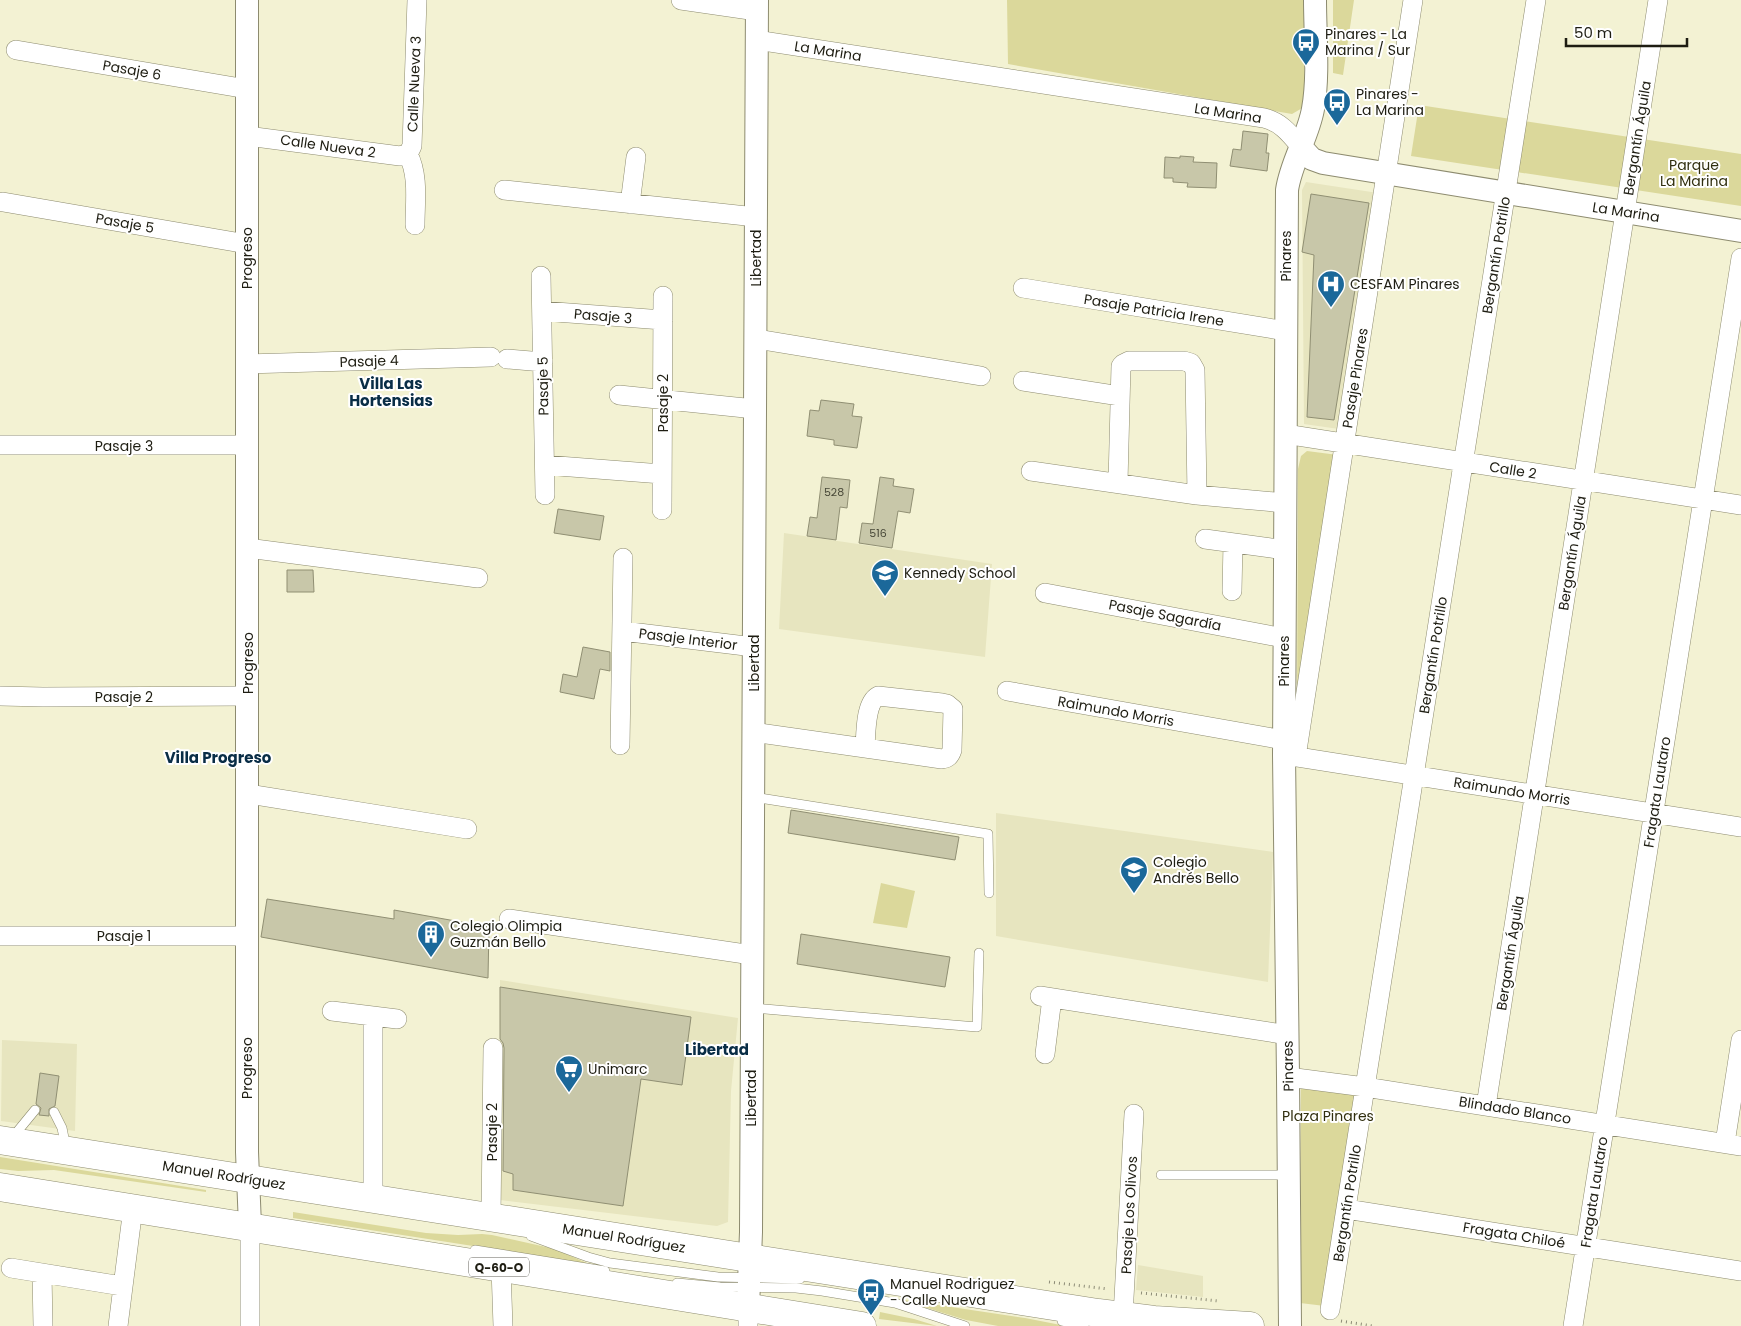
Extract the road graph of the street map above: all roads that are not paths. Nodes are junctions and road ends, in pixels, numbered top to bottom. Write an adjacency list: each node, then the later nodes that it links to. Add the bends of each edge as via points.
1 (247, 0): 11 (street, Progreso)
2 (416, 0): 14 (street, Calle Nueva 3, via 412,146)
3 (681, 0): 8 (street)
4 (1314, 0): 13 (street, Pinares, via 1314,97)
5 (1413, 0): 16 (street, Pasaje Pinares)
6 (1536, 0): 18 (street, Bergantín Potrillo)
7 (1658, 0): 21 (street, Bergantín Águila)
8 (757, 6): 9 (street, Libertad)
9 (757, 40): 13 (street, La Marina, via 1264,118 1285,128); 22 (street, Libertad)
10 (16, 50): 11 (street, Pasaje 6)
11 (247, 89): 12 (street, Progreso)
12 (247, 136): 14 (street, Calle Nueva 2, via 400,156); 25 (street, Progreso)
13 (1301, 148): 16 (street, La Marina, via 1308,156 1323,163); 32 (street, Pinares, via 1287,190)
14 (408, 154): 23 (street, Calle Nueva 3, via 416,176)
15 (636, 158): 20 (street)
16 (1386, 173): 18 (street, La Marina); 43 (street, Pasaje Pinares)
17 (504, 190): 20 (street)
18 (1506, 193): 21 (street, La Marina); 46 (street, Bergantín Potrillo)
19 (3, 202): 25 (street, Pasaje 5)
20 (630, 204): 22 (street)
21 (1625, 212): 24 (street, La Marina); 50 (street, Bergantín Águila)
22 (756, 217): 33 (street, Libertad)
23 (414, 225)
24 (1741, 231)
25 (247, 244): 35 (street, Progreso)
26 (1741, 258): 54 (street, Fragata Lautaro)
27 (542, 276): 30 (street, Pasaje 5)
28 (1023, 288): 32 (street, Pasaje Patricia Irene)
29 (663, 296): 31 (street, Pasaje 2)
30 (542, 311): 31 (street, Pasaje 3); 34 (street, Pasaje 5)
31 (663, 320): 40 (street, Pasaje 2)
32 (1286, 332): 42 (street, Pinares)
33 (756, 339): 36 (street); 41 (street, Libertad)
34 (543, 362): 35 (street, Pasaje 4, via 499,358); 47 (street, Pasaje 5)
35 (247, 364): 45 (street, Progreso)
36 (981, 376)
37 (1023, 381): 39 (street)
38 (619, 395): 40 (street)
39 (1120, 396): 51 (street); 53 (street, via 1120,369 1126,362 1184,361 1191,364 1195,370)
40 (663, 400): 41 (street); 49 (street, Pasaje 2)
41 (755, 408): 68 (street, Libertad)
42 (1285, 434): 43 (street, Calle 2); 55 (street, Pinares)
43 (1344, 444): 46 (street, Calle 2); 75 (street, Pasaje Pinares)
44 (0, 445): 45 (street, Pasaje 3)
45 (247, 445): 60 (street, Progreso)
46 (1464, 462): 50 (street, Calle 2); 76 (street, Bergantín Potrillo)
47 (545, 465): 49 (street); 52 (street, Pasaje 5)
48 (1030, 470): 51 (street)
49 (662, 474): 57 (street, Pasaje 2)
50 (1583, 481): 54 (street, Calle 2); 78 (street, Bergantín Águila)
51 (1118, 482): 53 (street)
52 (545, 495)
53 (1197, 495): 55 (street)
54 (1703, 500): 56 (street, Calle 2); 80 (street, Fragata Lautaro)
55 (1285, 503): 61 (street, Pinares)
56 (1741, 505)
57 (662, 510)
58 (1205, 539): 59 (street)
59 (1233, 542): 61 (street); 64 (street)
60 (248, 548): 63 (street); 71 (street, Progreso)
61 (1285, 550): 67 (street, Pinares)
62 (623, 558): 66 (street)
63 (478, 578)
64 (1232, 591)
65 (1045, 593): 67 (street, Pasaje Sagardía)
66 (622, 631): 68 (street, Pasaje Interior); 73 (street)
67 (1284, 638): 75 (street, Pinares)
68 (754, 647): 72 (street, Libertad)
69 (1007, 691): 75 (street, Raimundo Morris)
70 (0, 696): 71 (street, Pasaje 2)
71 (248, 696): 77 (street, Progreso)
72 (754, 732): 74 (street); 79 (street, Libertad)
73 (620, 745)
74 (865, 748): 74 (street, via 945,759 952,750 953,710 942,703 878,696 869,706)
75 (1288, 750): 76 (street, Raimundo Morris); 93 (street, Pinares)
76 (1414, 775): 78 (street, Raimundo Morris); 98 (street, Bergantín Potrillo)
77 (248, 794): 82 (street); 86 (street, Progreso)
78 (1534, 794): 80 (street, Raimundo Morris); 99 (street, Bergantín Águila)
79 (753, 797): 83 (lane, via 988,834); 88 (street, Libertad)
80 (1654, 814): 81 (street, Raimundo Morris); 103 (street, Fragata Lautaro)
81 (1741, 827)
82 (467, 828)
83 (989, 892)
84 (509, 919): 88 (street)
85 (0, 936): 86 (street, Pasaje 1)
86 (248, 936): 109 (street, Progreso)
87 (979, 953): 89 (lane, via 977,1027)
88 (752, 955): 89 (street, Libertad)
89 (752, 1008): 127 (street, Libertad)
90 (332, 1011): 91 (street)
91 (373, 1016): 92 (street); 112 (street)
92 (397, 1018)
93 (1288, 1035): 96 (street, via 1046,997); 97 (street, Pinares)
94 (1741, 1040): 105 (street)
95 (493, 1048): 115 (street, Pasaje 2)
96 (1045, 1054)
97 (1288, 1077): 98 (street, Blindado Blanco); 108 (street, Pinares)
98 (1365, 1086): 99 (street, Blindado Blanco); 114 (street, Bergantín Potrillo)
99 (1486, 1106): 103 (street, Blindado Blanco)
100 (35, 1110): 104 (lane)
101 (54, 1112): 106 (lane, via 62,1128)
102 (1134, 1114): 130 (street, Pasaje Los Olivos)
103 (1605, 1124): 105 (street, Blindado Blanco); 118 (street, Fragata Lautaro)
104 (4, 1141): 106 (main road, Manuel Rodríguez / Q-60-O)
105 (1733, 1145)
106 (66, 1150): 109 (main road, Manuel Rodríguez / Q-60-O)
107 (1161, 1175): 108 (lane)
108 (1289, 1175): 140 (street, Pinares)
109 (248, 1179): 110 (lane); 112 (main road, Manuel Rodríguez / Q-60-O); 117 (street, Progreso)
110 (212, 1184)
111 (5, 1186): 113 (main road, Manuel Rodríguez / Q-60-O)
112 (373, 1198): 115 (main road, Manuel Rodríguez / Q-60-O)
113 (133, 1208): 117 (main road, Manuel Rodríguez / Q-60-O); 126 (street)
114 (1346, 1209): 118 (street, Fragata Chiloé); 129 (street, Bergantín Potrillo)
115 (491, 1216): 127 (main road, Manuel Rodríguez / Q-60-O)
116 (278, 1223): 117 (lane)
117 (250, 1226): 121 (main road, Manuel Rodríguez / Q-60-O); 134 (street, Progreso)
118 (1586, 1246): 122 (street, Fragata Chiloé); 141 (street, Fragata Lautaro)
119 (462, 1248): 124 (lane)
120 (11, 1268): 123 (street)
121 (501, 1268): 127 (main road, Manuel Rodríguez / Q-60-O); 135 (street)
122 (1741, 1271)
123 (42, 1273): 126 (street); 132 (street)
124 (636, 1276)
125 (664, 1280): 127 (lane)
126 (122, 1286): 133 (street)
127 (749, 1291): 128 (lane, via 800,1279); 130 (main road, Manuel Rodríguez / Q-60-O); 136 (main road, Manuel Rodríguez / Q-60-O); 137 (lane, via 805,1289 895,1303)
128 (896, 1294)
129 (1330, 1310)
130 (1123, 1316): 139 (main road, Manuel Rodríguez / Q-60-O)
131 (1049, 1318): 138 (lane)
132 (43, 1326)
133 (118, 1326)
134 (250, 1326)
135 (503, 1326)
136 (862, 1326)
137 (965, 1326)
138 (1084, 1326)
139 (1250, 1326)
140 (1290, 1326)
141 (1573, 1326)

